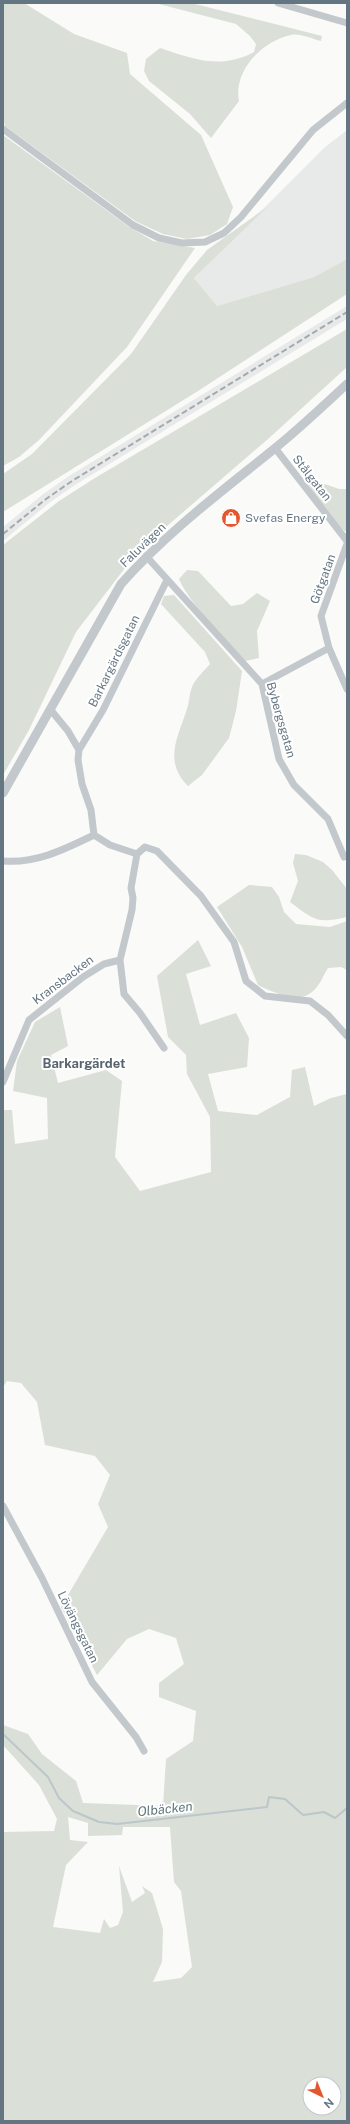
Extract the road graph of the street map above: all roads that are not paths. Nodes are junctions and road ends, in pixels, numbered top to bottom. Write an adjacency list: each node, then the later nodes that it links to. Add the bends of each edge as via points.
1 (278, 3): 2 (street)
2 (347, 23)
3 (347, 103): 4 (street, via 313,130 241,217 224,233 205,242 182,243 159,238 133,225)
4 (3, 129)
5 (347, 384): 6 (street, Faluvägen)
6 (275, 448): 7 (street, Stålgatan); 9 (street, Faluvägen)
7 (347, 541)
8 (347, 544): 11 (street, Götgatan, via 321,616)
9 (146, 556): 10 (street); 14 (street, Faluvägen, via 121,584)
10 (167, 580): 12 (street, Bybergsgatan); 15 (street, Barkargärdsgatan, via 103,710)
11 (329, 648): 12 (street); 13 (street, Götgatan)
12 (262, 684): 19 (street, Bybergsgatan, via 279,759 294,785 328,819)
13 (347, 689)
14 (50, 709): 15 (street); 16 (street, Faluvägen)
15 (79, 750): 17 (street, via 82,784 91,810)
16 (3, 793)
17 (94, 835): 18 (street, via 110,845); 20 (street, via 36,860)
18 (137, 854): 21 (street, via 131,888 132,910); 22 (street, via 145,847 157,851 201,896 234,942 246,981 265,996 310,1001 328,1015)
19 (344, 857)
20 (3, 861)
21 (120, 960): 23 (street, via 124,994); 24 (street, Kransbacken, via 104,964 83,977 29,1020)
22 (347, 1036)
23 (164, 1048)
24 (3, 1082)
25 (3, 1506): 26 (street, Lövängsgatan, via 42,1578 92,1682 136,1737)
26 (144, 1751)

